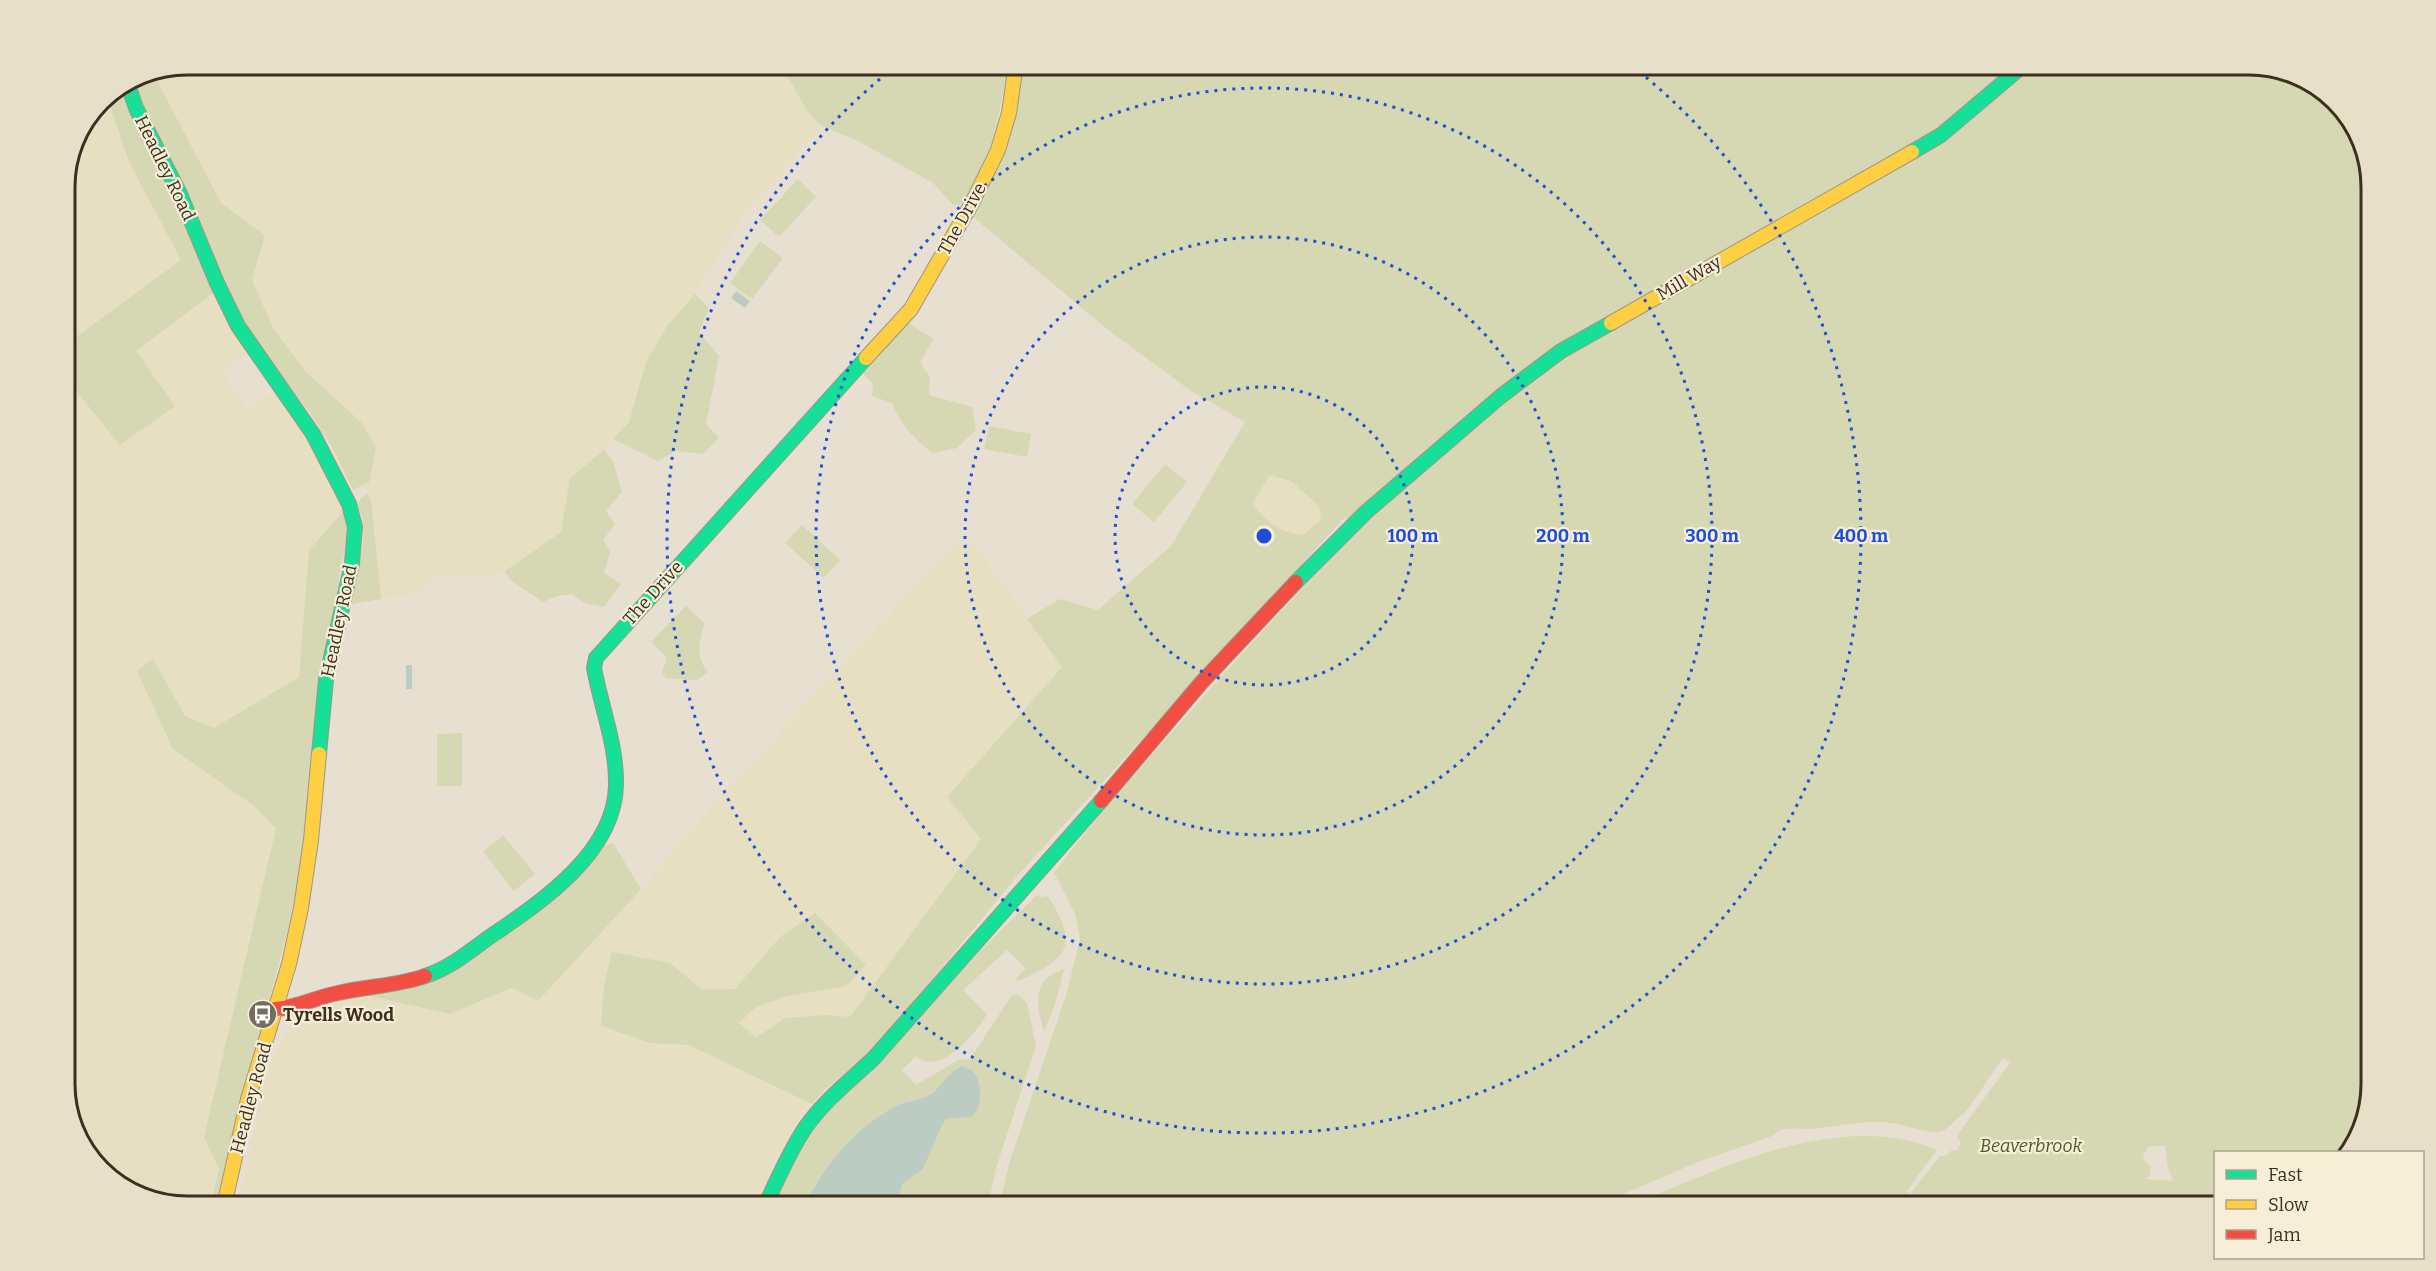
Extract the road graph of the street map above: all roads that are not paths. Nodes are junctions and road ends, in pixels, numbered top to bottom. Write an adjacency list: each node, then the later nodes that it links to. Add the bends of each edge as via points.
1 (1014, 75): 4 (street, The Drive, via 998,150 972,204 911,309 597,658 594,668 614,763 616,795 610,818 595,845 569,877 526,913 436,972 327,995 290,1010)
2 (2012, 75): 6 (street, Mill Way, via 1941,135 1561,351 1501,396 1366,512 1201,683 873,1059 813,1118)
3 (131, 90): 4 (street, Headley Road, via 238,326 313,434 349,504 355,527 352,563 326,680 302,908)
4 (275, 1009): 5 (street, Headley Road, via 248,1099)
5 (227, 1196)
6 (770, 1196)

